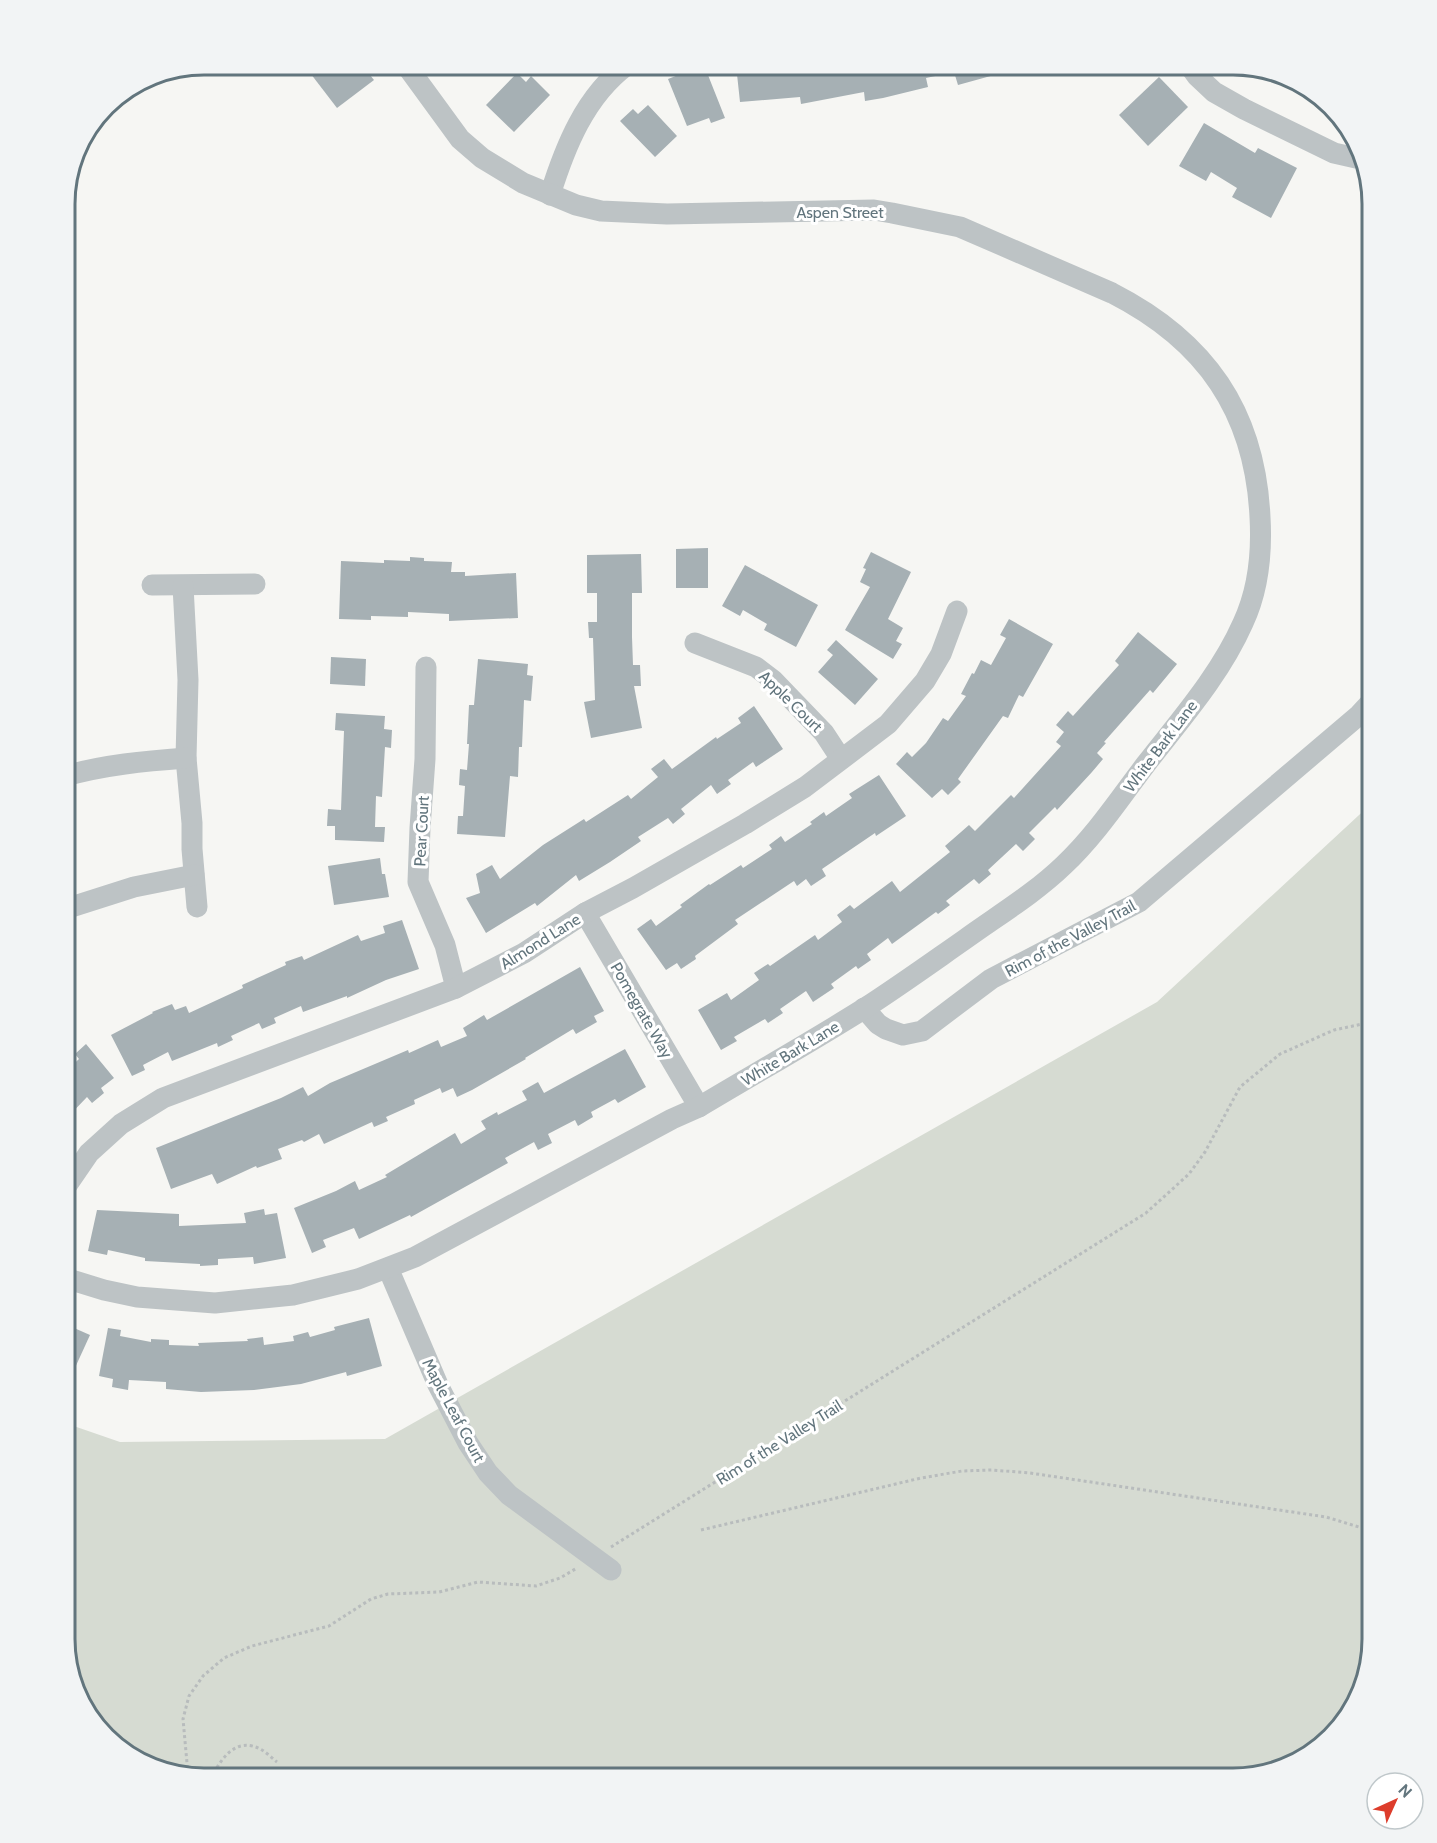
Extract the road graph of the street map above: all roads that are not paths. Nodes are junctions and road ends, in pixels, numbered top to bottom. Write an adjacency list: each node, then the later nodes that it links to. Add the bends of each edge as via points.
1 (414, 75): 5 (street, Aspen Street, via 460,139 504,173)
2 (614, 75): 5 (street, via 598,92 571,137)
3 (1196, 75): 4 (street, via 1214,92 1244,109 1334,153)
4 (1353, 157)
5 (550, 195): 6 (street, Aspen Street, via 601,211 667,214 874,210 960,227 1134,304 1179,338 1213,372 1226,393 1250,448)
6 (1256, 474): 22 (street, White Bark Lane, via 1261,539 1255,585 1244,622 1217,671 1109,813 1065,864 1042,885)
7 (255, 584): 9 (street)
8 (152, 585): 9 (street)
9 (183, 586): 14 (street, via 188,680)
10 (957, 611): 15 (street, Almond Lane, via 941,654 924,681 888,724)
11 (695, 644): 15 (street, Apple Court, via 756,667 824,733)
12 (426, 667): 21 (street, Pear Court, via 418,882 445,945)
13 (1362, 712): 22 (street, Rim of the Valley Trail, via 1140,902 992,979 922,1031 903,1035 886,1029)
14 (186, 758): 16 (street); 17 (street)
15 (841, 759): 20 (street, Almond Lane, via 805,787 745,824)
16 (75, 773)
17 (194, 874): 18 (street); 19 (street)
18 (75, 906)
19 (197, 907)
20 (585, 913): 21 (street, Almond Lane, via 524,952); 23 (street, Pomegrate Way)
21 (456, 987): 24 (street, Almond Lane, via 164,1098 121,1124 89,1153)
22 (864, 1008): 23 (street, White Bark Lane)
23 (699, 1107): 25 (street, White Bark Lane)
24 (75, 1173)
25 (388, 1268): 26 (street, White Bark Lane, via 293,1295 215,1303 136,1297); 27 (street, Maple Leaf Court, via 438,1385 488,1473 509,1495)
26 (75, 1281)
27 (611, 1570)

